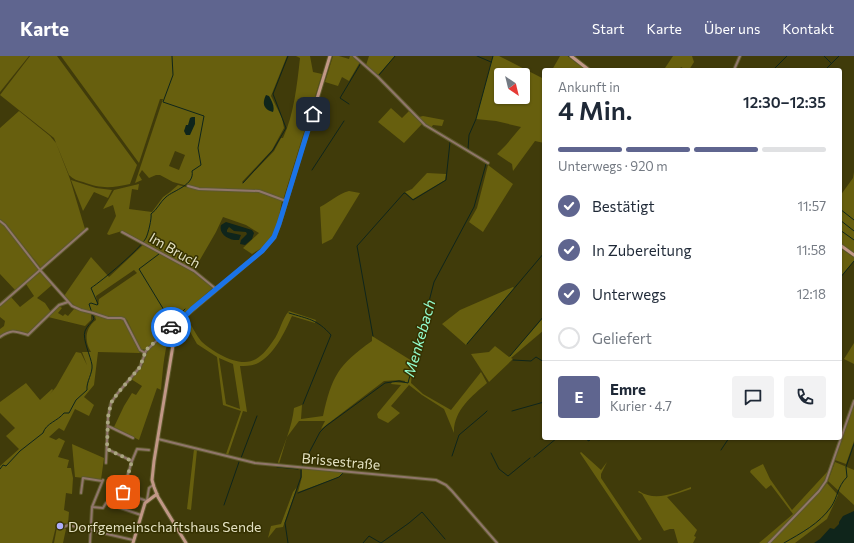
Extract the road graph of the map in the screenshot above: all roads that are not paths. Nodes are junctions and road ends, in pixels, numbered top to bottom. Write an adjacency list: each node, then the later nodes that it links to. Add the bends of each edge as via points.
1 (330, 56): 9 (main road)
2 (354, 56): 7 (street, via 378,76 425,125)
3 (571, 56): 5 (main road)
4 (740, 56): 6 (street)
5 (586, 68)
6 (735, 68)
7 (488, 163)
8 (188, 186): 9 (street, via 259,191)
9 (286, 201): 16 (main road, via 271,242)
10 (0, 220): 15 (street)
11 (87, 229): 15 (street)
12 (122, 232): 16 (street, Im Bruch, via 194,271)
13 (842, 246): 14 (main road)
14 (854, 255)
15 (40, 270): 17 (street); 18 (street)
16 (216, 290): 19 (main road, via 185,316)
17 (68, 302): 20 (street, via 59,305 28,334 14,331); 21 (street, via 81,310 108,318 124,319 140,350)
18 (0, 305)
19 (178, 326): 21 (street, via 172,326); 26 (main road, via 172,346)
20 (0, 337)
21 (145, 353): 23 (street, via 140,367 111,403)
22 (854, 401): 24 (street)
23 (108, 426): 25 (street); 28 (street)
24 (842, 435)
25 (133, 438)
26 (158, 439): 32 (main road, via 152,474); 43 (street, Brissestraße, via 255,463 436,480 452,491)
27 (840, 440): 44 (street, via 826,481)
28 (107, 449): 30 (street); 31 (street)
29 (149, 450): 30 (street, via 137,449)
30 (132, 461): 35 (street, via 123,492)
31 (106, 463)
32 (153, 485): 34 (main road); 35 (street, via 146,497)
33 (81, 493): 36 (street, via 83,478 102,480)
34 (158, 496): 35 (main road); 42 (main road)
35 (148, 500): 37 (main road)
36 (92, 507): 37 (street, via 103,508 106,503); 39 (street)
37 (141, 515): 40 (main road)
38 (64, 527): 39 (street, via 68,525)
39 (91, 530): 40 (street); 41 (street)
40 (133, 542)
41 (90, 543)
42 (186, 543)
43 (497, 543)
44 (769, 543)

